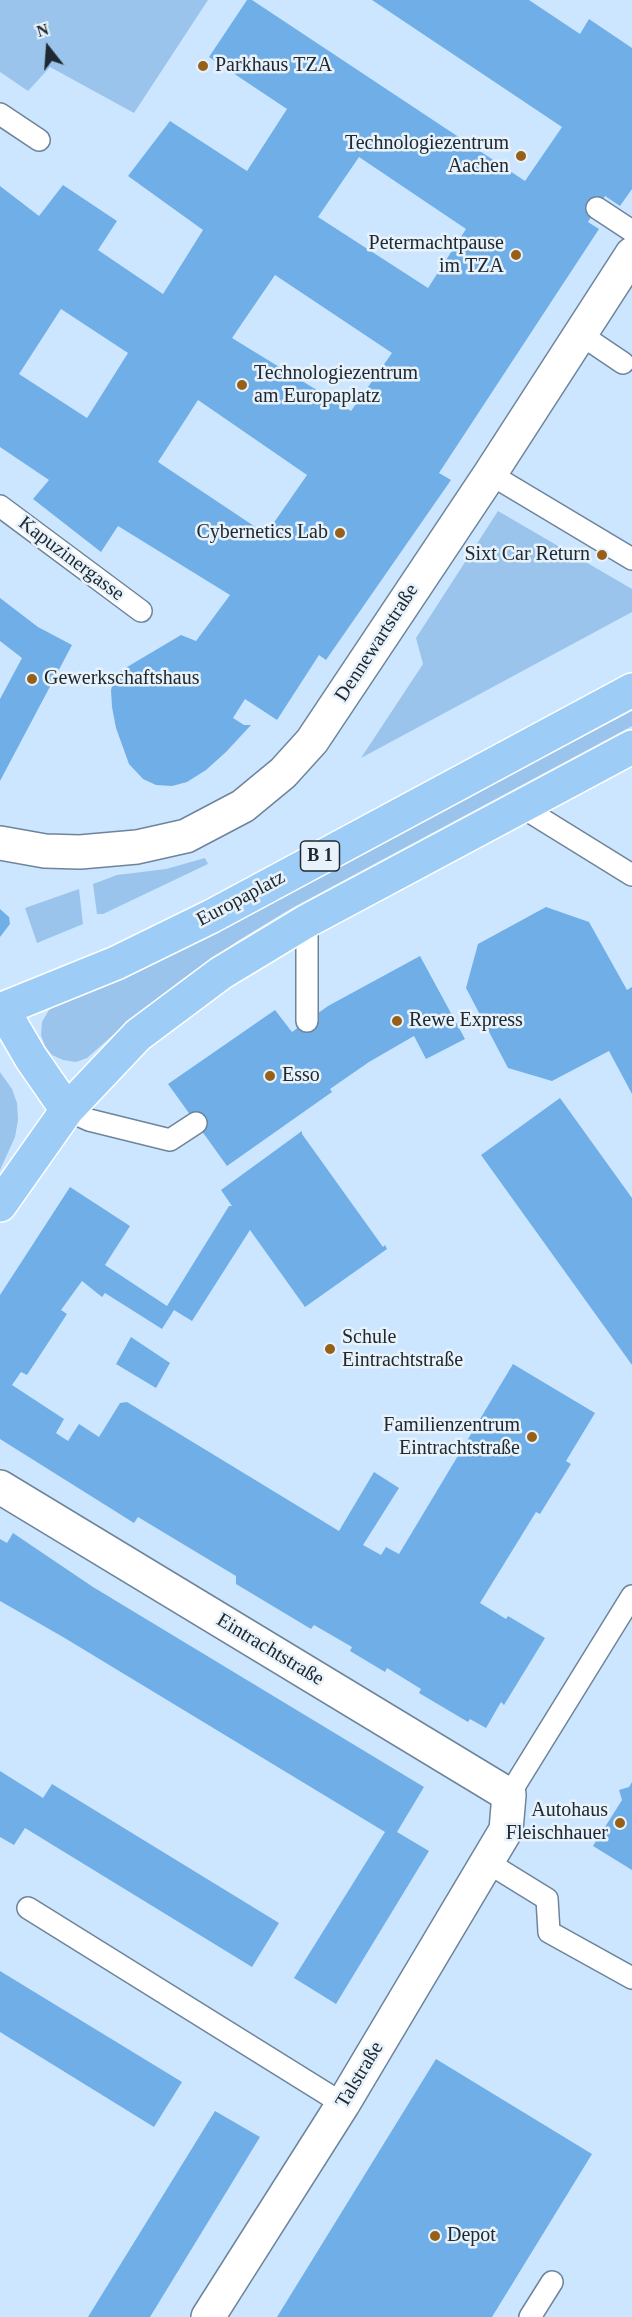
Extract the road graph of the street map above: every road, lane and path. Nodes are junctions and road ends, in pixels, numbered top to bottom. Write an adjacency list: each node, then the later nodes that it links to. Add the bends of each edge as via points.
1 (0, 114): 2 (lane)
2 (39, 140)
3 (597, 208): 4 (lane)
4 (632, 231)
5 (632, 254): 6 (street, Dennewartstraße)
6 (579, 334): 7 (lane); 8 (street, Dennewartstraße)
7 (623, 363)
8 (490, 474): 10 (lane); 15 (street, Dennewartstraße, via 312,741 283,773 243,806 186,836 137,847 45,851)
9 (0, 506): 11 (lane, Kapuzinergasse)
10 (632, 559)
11 (141, 612)
12 (632, 690): 18 (main road, Europaplatz / B 1, via 212,916 116,963)
13 (632, 747): 14 (main road, B 1)
14 (522, 807): 16 (lane); 17 (main road, B 1)
15 (0, 843)
16 (632, 875)
17 (307, 921): 19 (lane); 20 (main road, B 1, via 221,973 138,1035)
18 (1, 1010): 20 (main road)
19 (307, 1021)
20 (67, 1110): 21 (lane, via 89,1120 170,1140); 22 (main road, B 1)
21 (196, 1123)
22 (0, 1205)
23 (0, 1487): 25 (street, Eintrachtstraße)
24 (632, 1596): 25 (lane)
25 (509, 1795): 26 (street, Talstraße, via 506,1830)
26 (487, 1862): 28 (lane, via 547,1899 549,1932); 29 (street, Talstraße)
27 (28, 1908): 29 (lane)
28 (632, 1978)
29 (343, 2104): 31 (street, Talstraße)
30 (552, 2282): 32 (lane)
31 (208, 2317)
32 (530, 2317)

